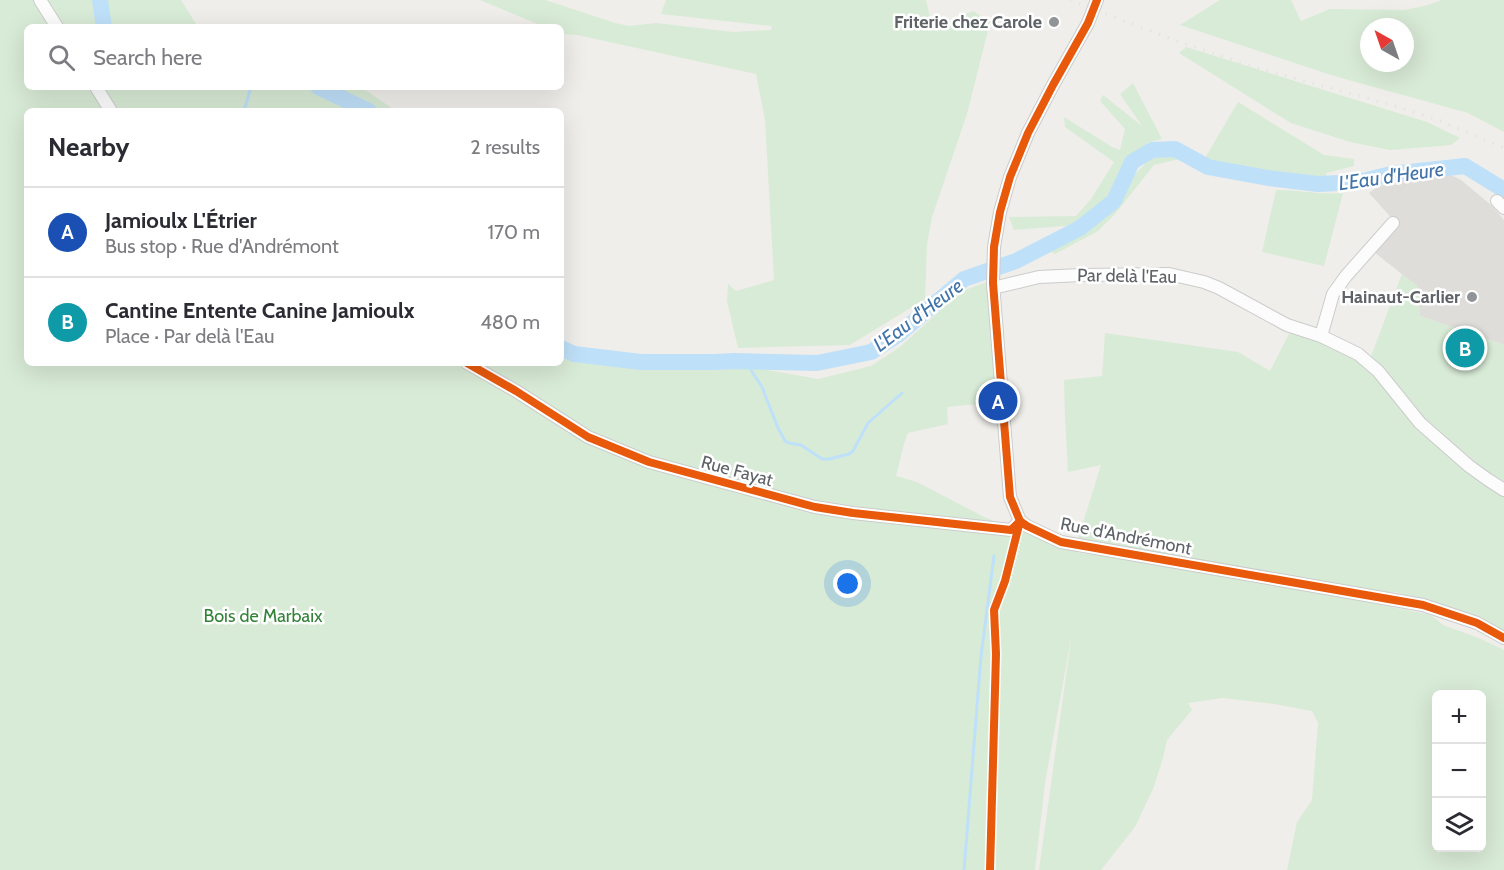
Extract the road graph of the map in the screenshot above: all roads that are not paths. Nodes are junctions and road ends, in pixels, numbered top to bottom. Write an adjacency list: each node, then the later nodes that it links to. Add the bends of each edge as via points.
1 (40, 0): 3 (street)
2 (1095, 4): 7 (street, via 1028,133 1010,177 994,247)
3 (55, 24)
4 (98, 90): 5 (street)
5 (109, 108)
6 (1394, 223): 8 (street, via 1333,294)
7 (993, 285): 8 (street, Par delà l'Eau, via 1039,277 1169,274 1219,288 1287,325); 11 (street, via 1010,497)
8 (1321, 336): 10 (street, Par delà l'Eau, via 1358,354 1378,371 1420,423 1469,466)
9 (473, 366): 11 (street, Rue Fayat, via 588,437 649,462 815,507 1011,530)
10 (1504, 490)
11 (1020, 521): 12 (street, Rue d'Andrémont, via 1061,542 1423,605 1477,623)
12 (1504, 638)

